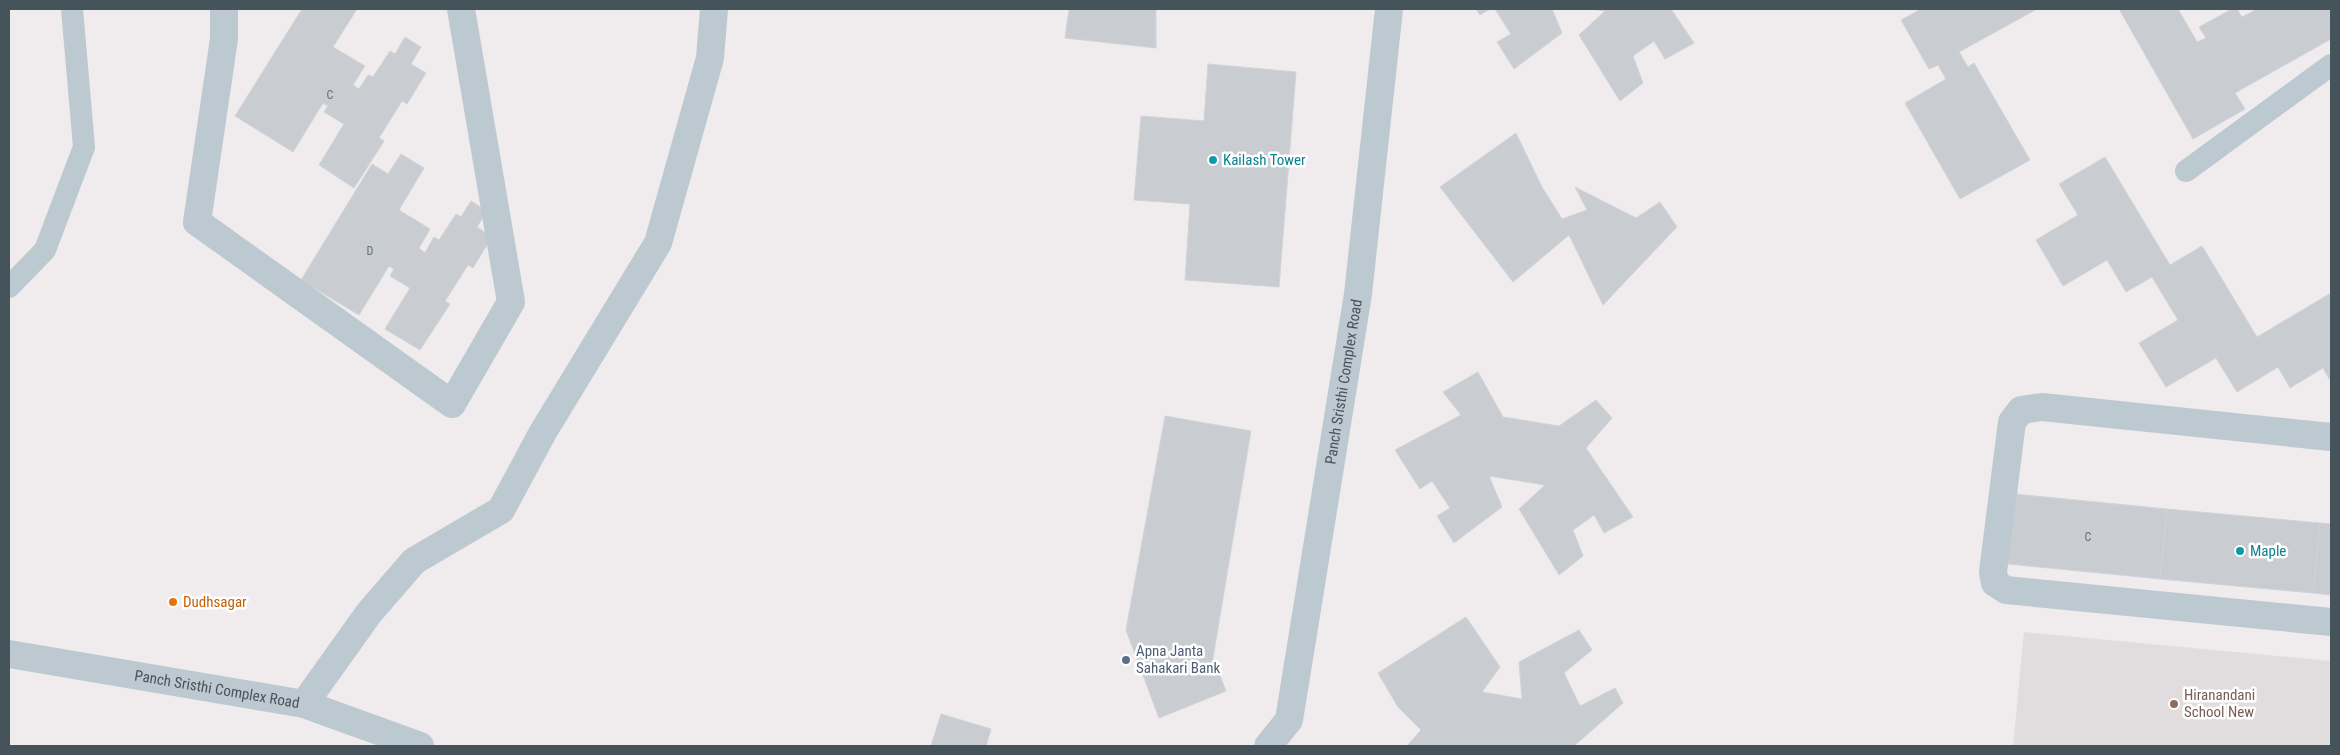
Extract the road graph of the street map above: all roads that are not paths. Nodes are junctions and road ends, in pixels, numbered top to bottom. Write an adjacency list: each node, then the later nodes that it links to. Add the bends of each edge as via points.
1 (72, 9): 8 (lane, via 84,147 46,250)
2 (224, 9): 3 (street, via 224,39 197,222 452,404 511,302)
3 (461, 9)
4 (714, 9): 12 (street, via 710,58 658,243 501,510 414,561 369,613)
5 (1389, 9): 14 (street, Panch Sristhi Complex Road, via 1358,294 1289,720)
6 (2331, 65): 7 (lane)
7 (2186, 171)
8 (9, 287)
9 (2331, 437): 10 (street, via 2042,407 2021,410 2012,422 1993,572 1995,583 2006,590)
10 (2331, 622)
11 (9, 654): 12 (street, Panch Sristhi Complex Road)
12 (304, 704): 13 (street, Panch Sristhi Complex Road)
13 (420, 746)
14 (1268, 746)

